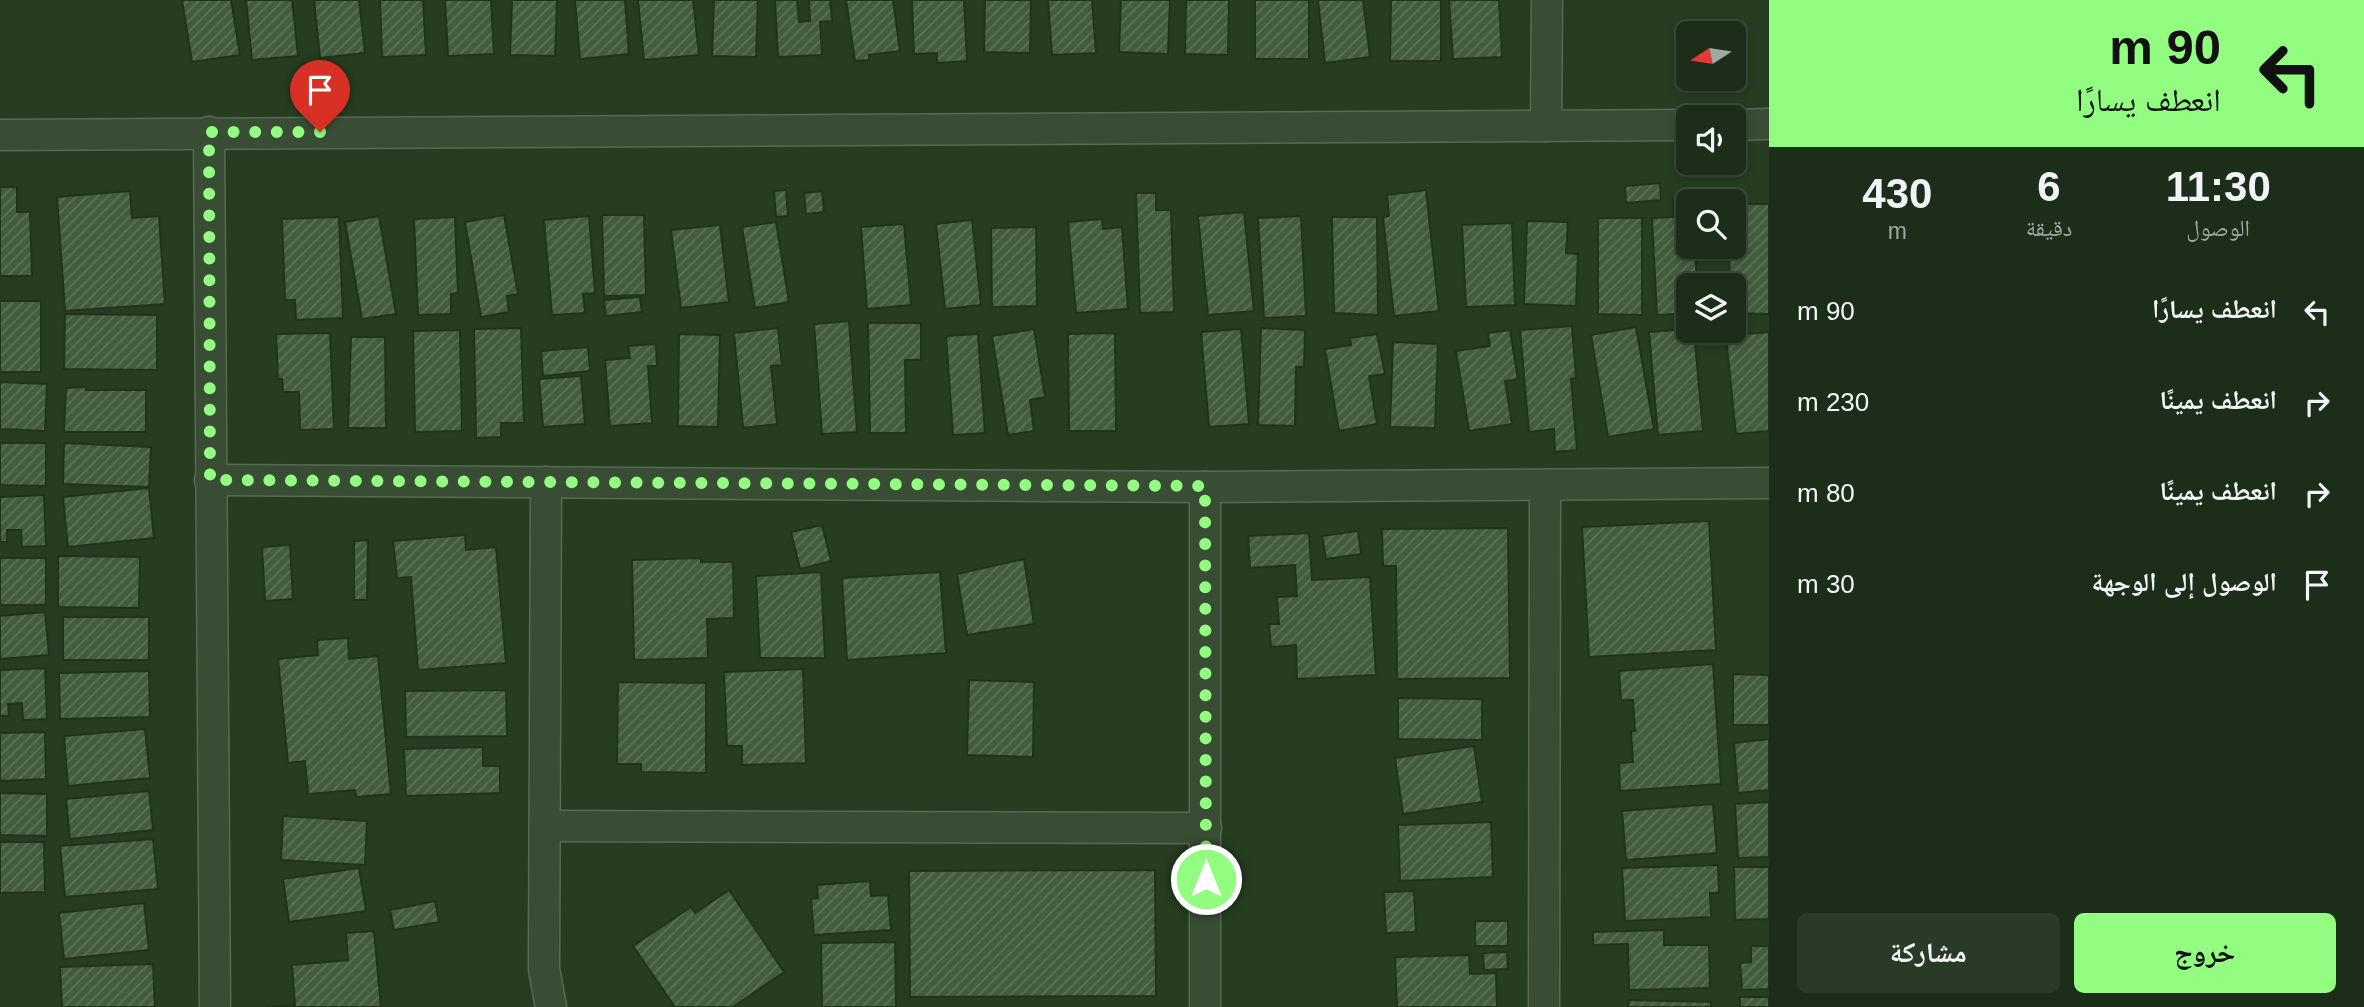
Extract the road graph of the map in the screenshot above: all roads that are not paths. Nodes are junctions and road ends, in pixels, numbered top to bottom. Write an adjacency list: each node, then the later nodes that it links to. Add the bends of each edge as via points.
1 (1547, 0): 5 (street)
2 (1769, 124): 4 (street)
3 (1676, 125): 5 (street)
4 (1746, 125)
5 (1546, 126): 6 (street)
6 (209, 132): 7 (street); 8 (street)
7 (0, 135)
8 (210, 480): 9 (street); 15 (street)
9 (546, 482): 11 (street); 13 (street)
10 (1769, 483): 12 (street)
11 (1205, 486): 12 (street); 14 (street)
12 (1545, 486): 18 (street)
13 (545, 826): 14 (street); 16 (street, via 544,969)
14 (1206, 828): 17 (street)
15 (215, 1007)
16 (551, 1007)
17 (1205, 1007)
18 (1544, 1007)

